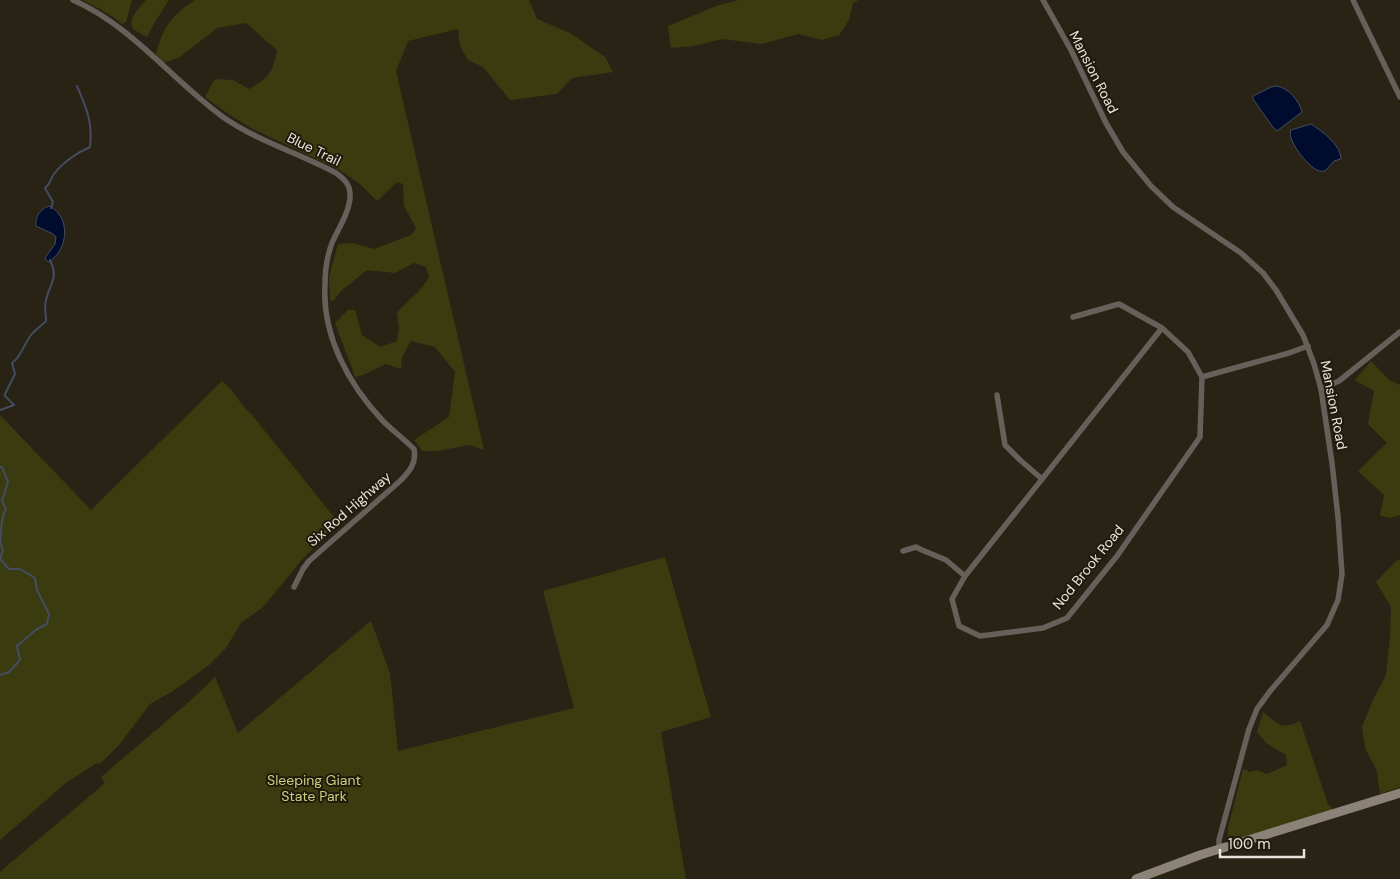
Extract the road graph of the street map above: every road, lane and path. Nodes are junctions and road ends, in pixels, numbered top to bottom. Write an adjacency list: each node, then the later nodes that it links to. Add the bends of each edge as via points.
1 (73, 0): 12 (street, Blue Trail, via 118,26 204,102 234,124 326,168 345,181 350,196 331,246 325,278 330,330 337,353 362,396)
2 (1043, 0): 8 (street, Mansion Road, via 1106,123 1131,163 1173,207 1258,267 1286,305)
3 (1353, 0): 4 (street)
4 (1400, 97)
5 (1073, 317): 6 (street, via 1119,304)
6 (1162, 328): 9 (street, via 1188,352); 13 (street, Nod Brook Road)
7 (1400, 332): 10 (street, via 1339,381)
8 (1308, 346): 9 (street); 10 (street, Mansion Road)
9 (1202, 377): 15 (street, Nod Brook Road, via 1200,437 1116,556 1067,618 1043,628 980,636 958,626 952,599)
10 (1321, 389): 18 (street, Mansion Road, via 1338,517 1341,590 1327,625 1257,709)
11 (997, 395): 13 (street, via 1005,444)
12 (414, 449): 16 (street, Six Rod Highway, via 415,462 407,473 309,561)
13 (1042, 479): 15 (street, Nod Brook Road)
14 (903, 551): 15 (street, via 916,547 946,560)
15 (965, 576)
16 (294, 587)
17 (1400, 793): 18 (main road)
18 (1219, 849): 19 (main road)
19 (1136, 879)

